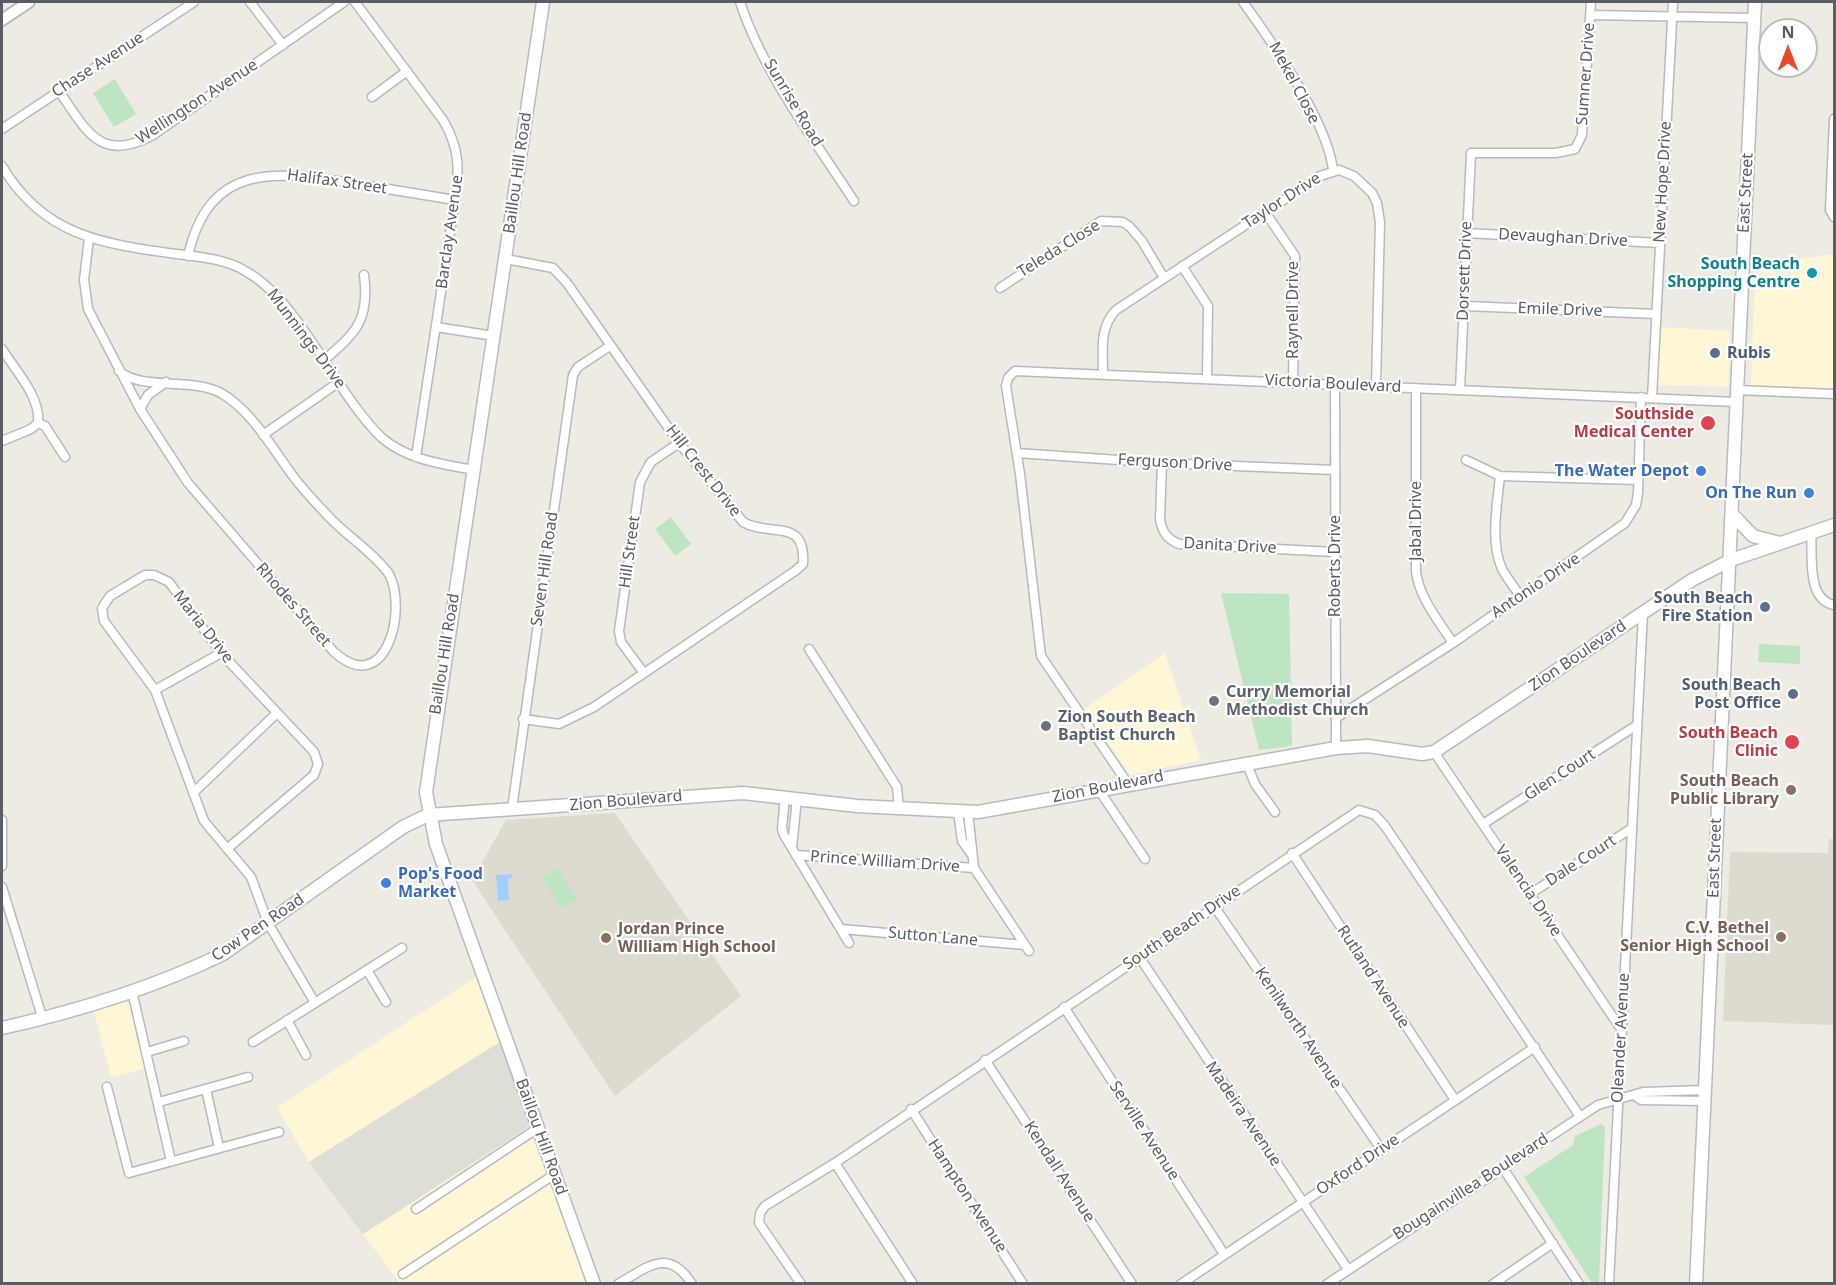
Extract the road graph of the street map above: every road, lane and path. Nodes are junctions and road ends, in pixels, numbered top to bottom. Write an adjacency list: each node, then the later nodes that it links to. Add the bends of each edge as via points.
1 (29, 2): 15 (street)
2 (194, 2): 18 (street, Chase Avenue)
3 (250, 2): 16 (street)
4 (345, 2): 16 (street, Wellington Avenue)
5 (356, 2): 17 (street, Barclay Avenue)
6 (543, 2): 33 (main road, Baillou Hill Road)
7 (740, 2): 26 (street, Sunrise Road, via 789,102)
8 (1243, 2): 24 (street, Mekel Close, via 1277,48 1312,114)
9 (1591, 2): 12 (street, Sumner Drive)
10 (1673, 2): 13 (street, New Hope Drive)
11 (1755, 2): 14 (main road, East Street)
12 (1590, 15): 13 (street); 22 (street, Sumner Drive, via 1582,135 1575,149 1556,153)
13 (1672, 15): 14 (street); 31 (street, New Hope Drive)
14 (1754, 18): 56 (main road, East Street)
15 (2, 20)
16 (283, 45): 18 (street, Wellington Avenue, via 153,135 124,147 107,146 96,140)
17 (407, 71): 19 (street); 25 (street, Barclay Avenue, via 456,144 459,169)
18 (59, 91): 21 (street, Chase Avenue)
19 (372, 97)
20 (1834, 119): 28 (street, via 1830,210)
21 (2, 129)
22 (1471, 153): 29 (street, Dorsett Drive)
23 (2, 166): 30 (street, Munnings Drive, via 22,195 42,214 69,232)
24 (1333, 170): 27 (street, Taylor Drive); 52 (street, Taylor Drive, via 1354,176 1377,203 1380,222)
25 (455, 200): 32 (street, Halifax Street, via 300,175 265,175 243,182 214,201 202,216); 40 (street, Barclay Avenue)
26 (854, 201)
27 (1265, 212): 34 (street, Taylor Drive); 50 (street, Raynell Drive, via 1295,256)
28 (1834, 217)
29 (1467, 233): 31 (street, Devaughan Drive); 38 (street, Dorsett Drive)
30 (89, 238): 32 (street, Munnings Drive); 45 (street, Rhodes Street, via 85,300)
31 (1660, 243): 39 (street, New Hope Drive)
32 (188, 256): 44 (street, Munnings Drive, via 228,263 258,278 283,305)
33 (506, 259): 41 (main road, Baillou Hill Road); 42 (street, Hill Crest Drive, via 553,268)
34 (1182, 266): 36 (street, Taylor Drive); 47 (street, via 1208,306)
35 (364, 275): 44 (street, via 366,298 362,319 348,340)
36 (1164, 278): 37 (street, Teleda Close, via 1130,227 1123,222 1101,221); 46 (street, Taylor Drive, via 1110,317 1103,334)
37 (1000, 288)
38 (1464, 306): 39 (street, Emile Drive); 54 (street, Dorsett Drive)
39 (1656, 314): 58 (street, New Hope Drive)
40 (436, 327): 41 (street); 66 (street, Barclay Avenue)
41 (494, 336): 69 (main road, Baillou Hill Road)
42 (610, 346): 63 (street, Hill Crest Drive); 89 (street, Seven Hill Road, via 578,367 573,375)
43 (2, 350): 60 (street, via 33,398)
44 (323, 361): 49 (street, Munnings Drive)
45 (119, 371): 48 (street, Rhodes Street, via 134,379); 59 (street, Rhodes Street)
46 (1102, 373): 47 (street, Victoria Boulevard); 64 (street, Victoria Boulevard, via 1015,371 1006,386)
47 (1207, 377): 50 (street, Victoria Boulevard)
48 (167, 382): 59 (street, via 148,395); 61 (street, Rhodes Street, via 194,384 223,394)
49 (339, 382): 61 (street); 66 (street, Munnings Drive, via 382,438)
50 (1293, 382): 51 (street, Victoria Boulevard)
51 (1335, 385): 52 (street, Victoria Boulevard); 70 (street, Roberts Drive)
52 (1376, 386): 53 (street, Victoria Boulevard)
53 (1416, 388): 54 (street, Victoria Boulevard); 82 (street, Jabal Drive, via 1416,572 1426,602)
54 (1460, 389): 57 (street, Victoria Boulevard)
55 (1834, 394): 56 (street, Victoria Boulevard)
56 (1737, 396): 58 (street, Victoria Boulevard); 73 (main road, East Street)
57 (1641, 397): 58 (street, Victoria Boulevard); 72 (street, Antonio Drive)
58 (1652, 398)
59 (140, 409): 61 (street, Rhodes Street, via 188,483 329,647 355,663 379,659 389,646 393,625 395,592 389,574 323,511)
60 (38, 423): 62 (street); 65 (street, via 45,426)
61 (263, 435)
62 (2, 441)
63 (679, 442): 85 (street, Hill Street, via 651,462 640,482 619,631 621,642); 85 (street, Hill Crest Drive, via 743,522 753,528 784,529 800,539 803,564)
64 (1017, 453): 68 (street, Ferguson Drive); 94 (street, via 1041,656)
65 (65, 457)
66 (416, 458): 69 (street, Munnings Drive)
67 (1466, 460): 71 (street)
68 (1162, 463): 70 (street, Ferguson Drive); 77 (street, Danita Drive, via 1161,528 1171,541)
69 (474, 470): 102 (main road, Baillou Hill Road, via 427,770)
70 (1334, 470): 77 (street, Roberts Drive)
71 (1500, 476): 72 (street); 79 (street, via 1498,557)
72 (1638, 480): 79 (street, Antonio Drive, via 1636,505 1625,523)
73 (1732, 514): 76 (main road, via 1754,536); 78 (main road, East Street)
74 (1834, 525): 75 (main road, Zion Boulevard)
75 (1811, 533): 76 (main road, Zion Boulevard); 80 (street, via 1816,592 1823,602)
76 (1781, 543): 78 (main road, Zion Boulevard)
77 (1335, 552): 88 (street, Roberts Drive)
78 (1731, 560): 81 (main road, Zion Boulevard); 138 (main road, East Street)
79 (1520, 596): 82 (street, Antonio Drive)
80 (1834, 605)
81 (1643, 613): 90 (street, Oleander Avenue); 92 (main road, Zion Boulevard)
82 (1453, 643): 88 (street, Antonio Drive)
83 (809, 649): 99 (street, via 897,787)
84 (221, 653): 86 (street); 86 (street, Maria Drive, via 169,582 145,575 110,596 102,608 104,621); 87 (street, Maria Drive)
85 (643, 672): 89 (street, Hill Crest Drive, via 569,722)
86 (155, 690): 96 (street, Maria Drive)
87 (276, 714): 96 (street); 106 (street, Maria Drive, via 314,752 318,764 314,775)
88 (1336, 718): 91 (street, Roberts Drive)
89 (523, 719): 98 (street, Seven Hill Road)
90 (1637, 725): 104 (street, Glen Court); 105 (street, Oleander Avenue)
91 (1336, 748): 92 (main road, Zion Boulevard, via 1368,746 1414,754); 93 (main road, Zion Boulevard)
92 (1434, 752): 104 (street, Valencia Drive)
93 (1246, 762): 94 (main road, Zion Boulevard); 101 (street, via 1255,784)
94 (1128, 784): 95 (main road, Zion Boulevard)
95 (1099, 790): 100 (main road, Zion Boulevard); 109 (street)
96 (193, 793): 106 (street, Maria Drive, via 204,821)
97 (791, 797): 98 (main road, Zion Boulevard, via 719,794); 99 (main road, Zion Boulevard); 107 (street)
98 (512, 809): 102 (main road, Zion Boulevard)
99 (899, 809): 100 (main road, Zion Boulevard)
100 (963, 812): 111 (street)
101 (1275, 812)
102 (428, 815): 115 (main road, Cow Pen Road, via 403,827); 144 (main road, Baillou Hill Road)
103 (2, 820): 110 (street)
104 (1483, 824): 113 (street, Valencia Drive)
105 (1632, 828): 113 (street, Dale Court); 128 (street, Oleander Avenue)
106 (227, 849): 115 (street, Maria Drive, via 251,877)
107 (794, 852): 111 (street, Prince William Drive); 116 (street)
108 (1292, 853): 114 (street, South Beach Drive); 131 (street, South Beach Drive, via 1348,815 1359,810 1375,815); 140 (street, Rutland Avenue)
109 (1146, 859)
110 (2, 866)
111 (974, 868): 116 (street, Sutton Lane, via 1027,948)
112 (2, 887): 125 (street)
113 (1530, 894): 128 (street, Valencia Drive)
114 (1214, 906): 119 (street, South Beach Drive); 147 (street, Kenilworth Avenue)
115 (268, 923): 121 (main road, Cow Pen Road, via 223,954); 123 (street, Maria Drive)
116 (841, 929): 117 (street)
117 (849, 943)
118 (402, 948): 120 (street)
119 (1140, 958): 124 (street, South Beach Drive); 152 (street, Madeira Avenue)
120 (367, 970): 122 (street); 123 (street)
121 (132, 991): 125 (main road, Cow Pen Road); 132 (street)
122 (386, 1002)
123 (315, 1003): 126 (street)
124 (1064, 1007): 134 (street, South Beach Drive); 155 (street, Serville Avenue)
125 (43, 1020): 127 (main road, Cow Pen Road)
126 (287, 1020): 130 (street); 133 (street)
127 (2, 1028)
128 (1622, 1029): 139 (street, Oleander Avenue)
129 (184, 1041): 132 (street)
130 (253, 1042)
131 (1535, 1047): 140 (street, Oxford Drive); 143 (street, South Beach Drive)
132 (147, 1052): 141 (street)
133 (306, 1055)
134 (985, 1060): 142 (street, South Beach Drive); 164 (street, Kendall Avenue)
135 (248, 1077): 137 (street)
136 (107, 1087): 148 (street, via 129,1173)
137 (206, 1089): 141 (street); 146 (street)
138 (1704, 1096): 139 (street, Bougainvillea Boulevard, via 1659,1091); 170 (main road, East Street)
139 (1618, 1098): 143 (street, Bougainvillea Boulevard); 169 (street, Oleander Avenue)
140 (1455, 1100): 147 (street, Oxford Drive)
141 (159, 1102): 148 (street)
142 (911, 1110): 149 (street, South Beach Drive); 163 (street, Hampton Avenue)
143 (1579, 1115): 150 (street, Bougainvillea Boulevard)
144 (538, 1128): 151 (main road, Baillou Hill Road); 153 (street)
145 (279, 1131): 146 (street)
146 (219, 1148): 148 (street)
147 (1381, 1149): 152 (street, Oxford Drive)
148 (171, 1161)
149 (835, 1163): 161 (street, South Beach Drive, via 765,1206 760,1213 759,1223); 162 (street)
150 (1503, 1168): 154 (street); 156 (street, Bougainvillea Boulevard)
151 (555, 1174): 157 (street); 158 (main road, Baillou Hill Road)
152 (1302, 1202): 155 (street, Oxford Drive); 156 (street, Madeira Avenue)
153 (416, 1209)
154 (1553, 1243): 167 (street); 168 (street)
155 (1224, 1254): 165 (street, Oxford Drive)
156 (1347, 1269): 166 (street, Bougainvillea Boulevard)
157 (402, 1274)
158 (594, 1284)
159 (618, 1284): 160 (street, via 662,1262 678,1266)
160 (692, 1284)
161 (801, 1284)
162 (913, 1284)
163 (1023, 1284)
164 (1132, 1284)
165 (1180, 1284)
166 (1327, 1284)
167 (1493, 1284)
168 (1579, 1284)
169 (1609, 1284)
170 (1696, 1284)

